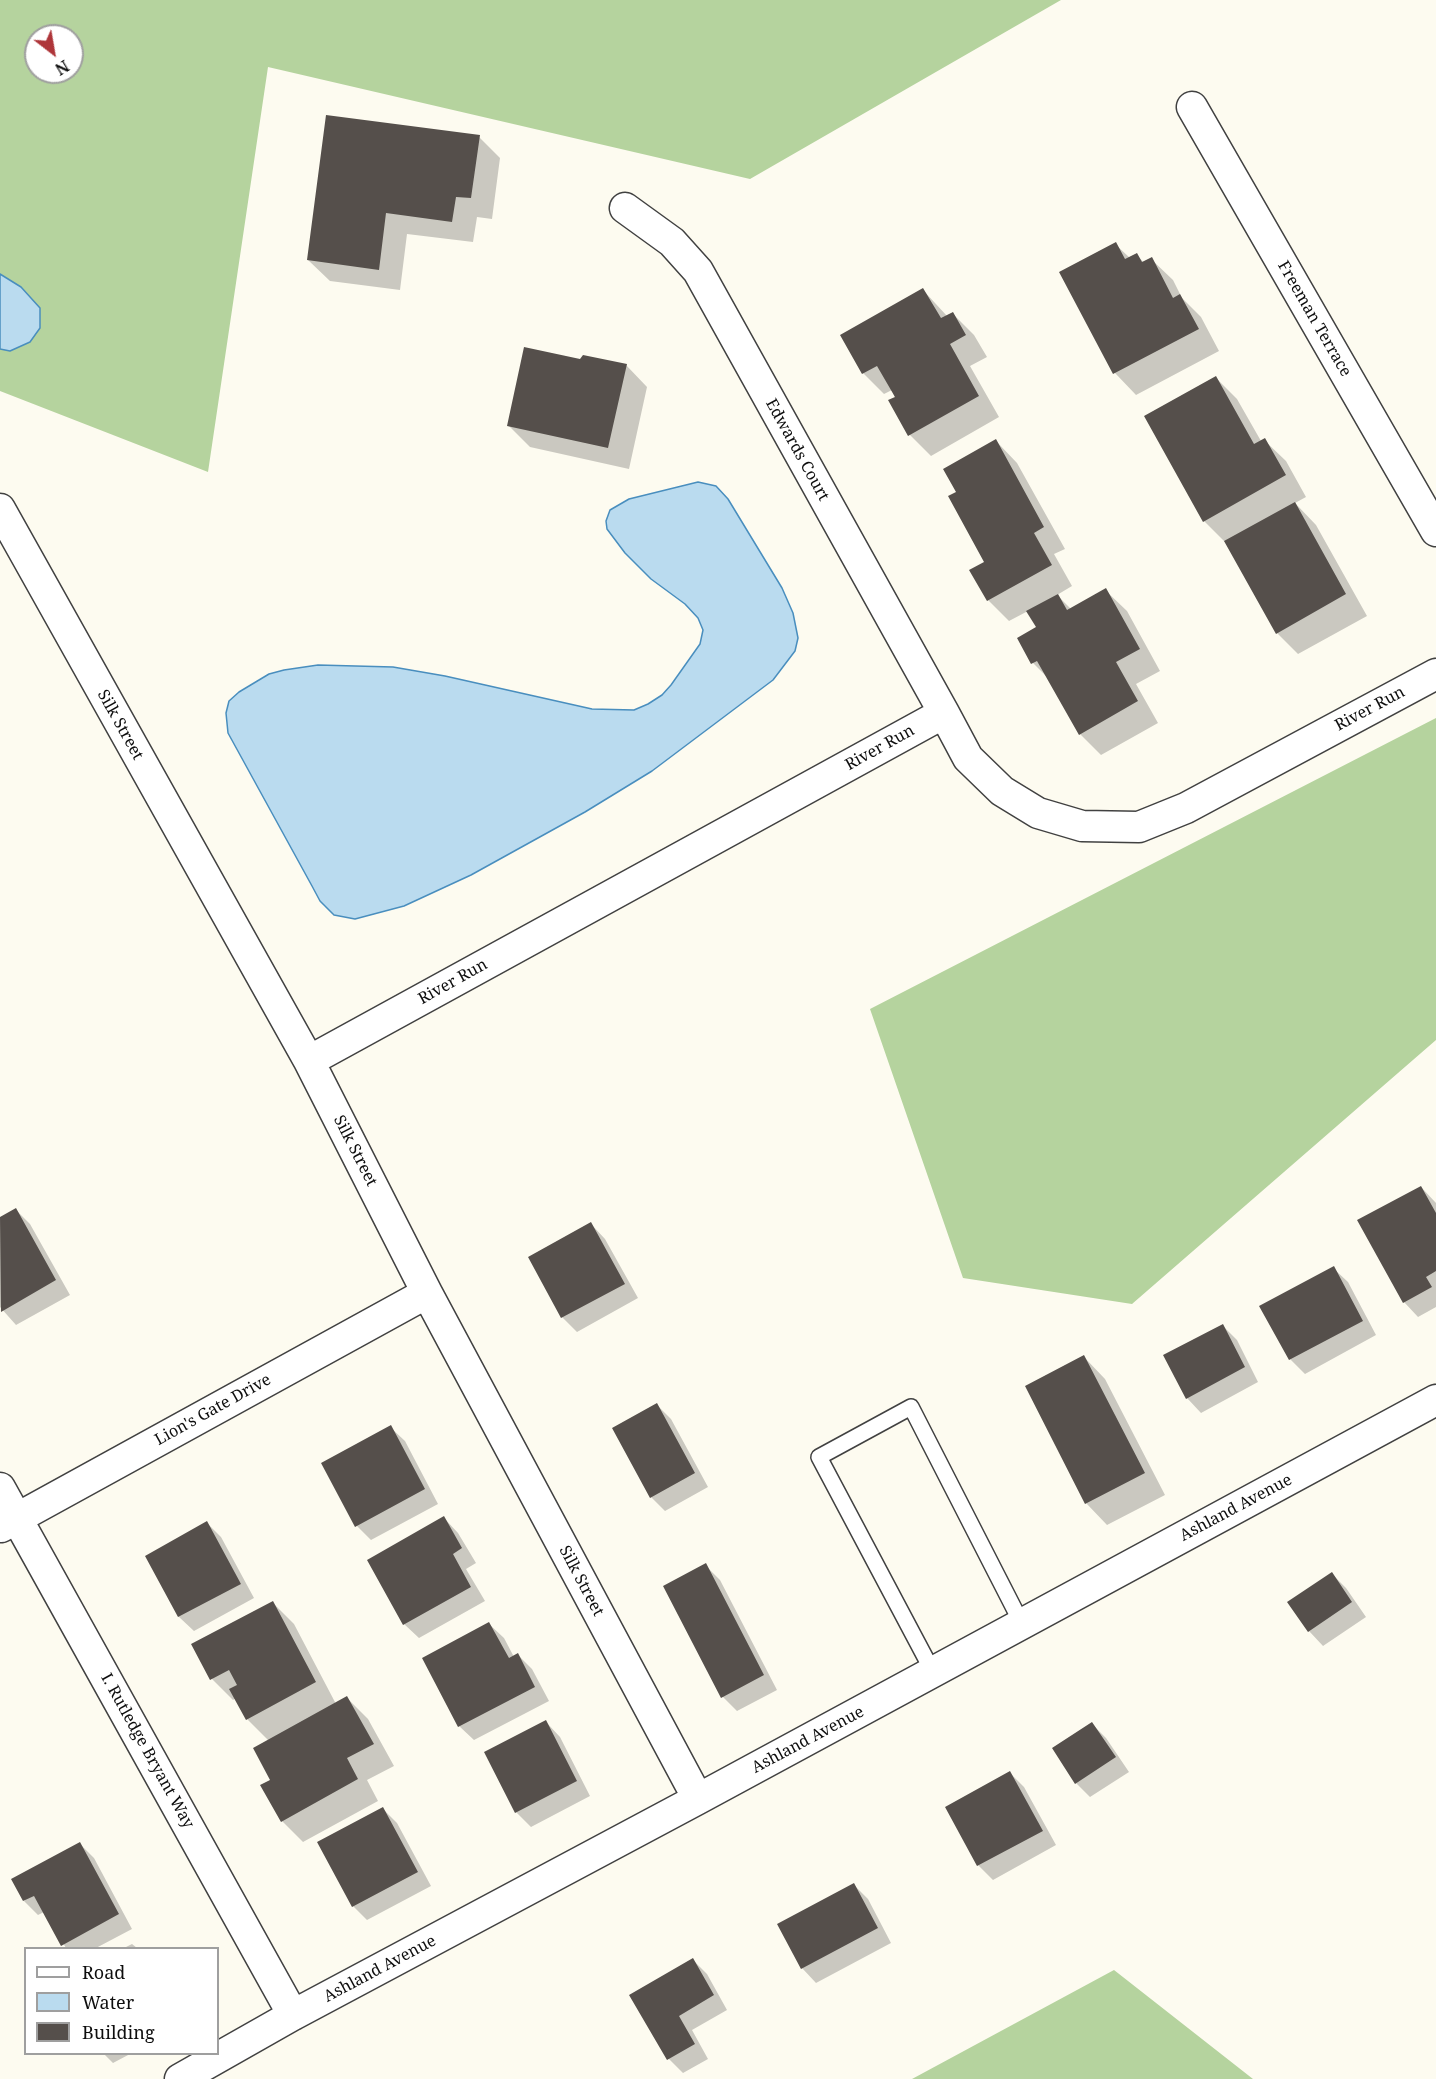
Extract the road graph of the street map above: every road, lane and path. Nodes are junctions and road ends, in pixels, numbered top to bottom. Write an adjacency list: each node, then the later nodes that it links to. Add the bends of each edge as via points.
1 (1192, 107): 4 (street, Freeman Terrace)
2 (625, 208): 6 (street, Edwards Court, via 672,242 698,271)
3 (0, 509): 7 (street, Silk Street)
4 (1436, 531)
5 (1436, 674): 6 (street, River Run, via 1186,808 1139,827 1082,826 1038,813 1002,791 968,758)
6 (944, 713): 7 (street, River Run)
7 (309, 1061): 8 (street, Silk Street)
8 (427, 1293): 11 (street, Lion's Gate Drive); 14 (street, Silk Street)
9 (1436, 1400): 12 (street, Ashland Avenue)
10 (0, 1488): 11 (street, I. Rutledge Bryant Way)
11 (9, 1523): 15 (street, I. Rutledge Bryant Way)
12 (1022, 1624): 13 (street, Ashland Avenue); 13 (lane, via 911,1407 819,1457)
13 (933, 1672): 14 (street, Ashland Avenue)
14 (698, 1799): 15 (street, Ashland Avenue)
15 (293, 2015): 16 (street, Ashland Avenue)
16 (180, 2079)

